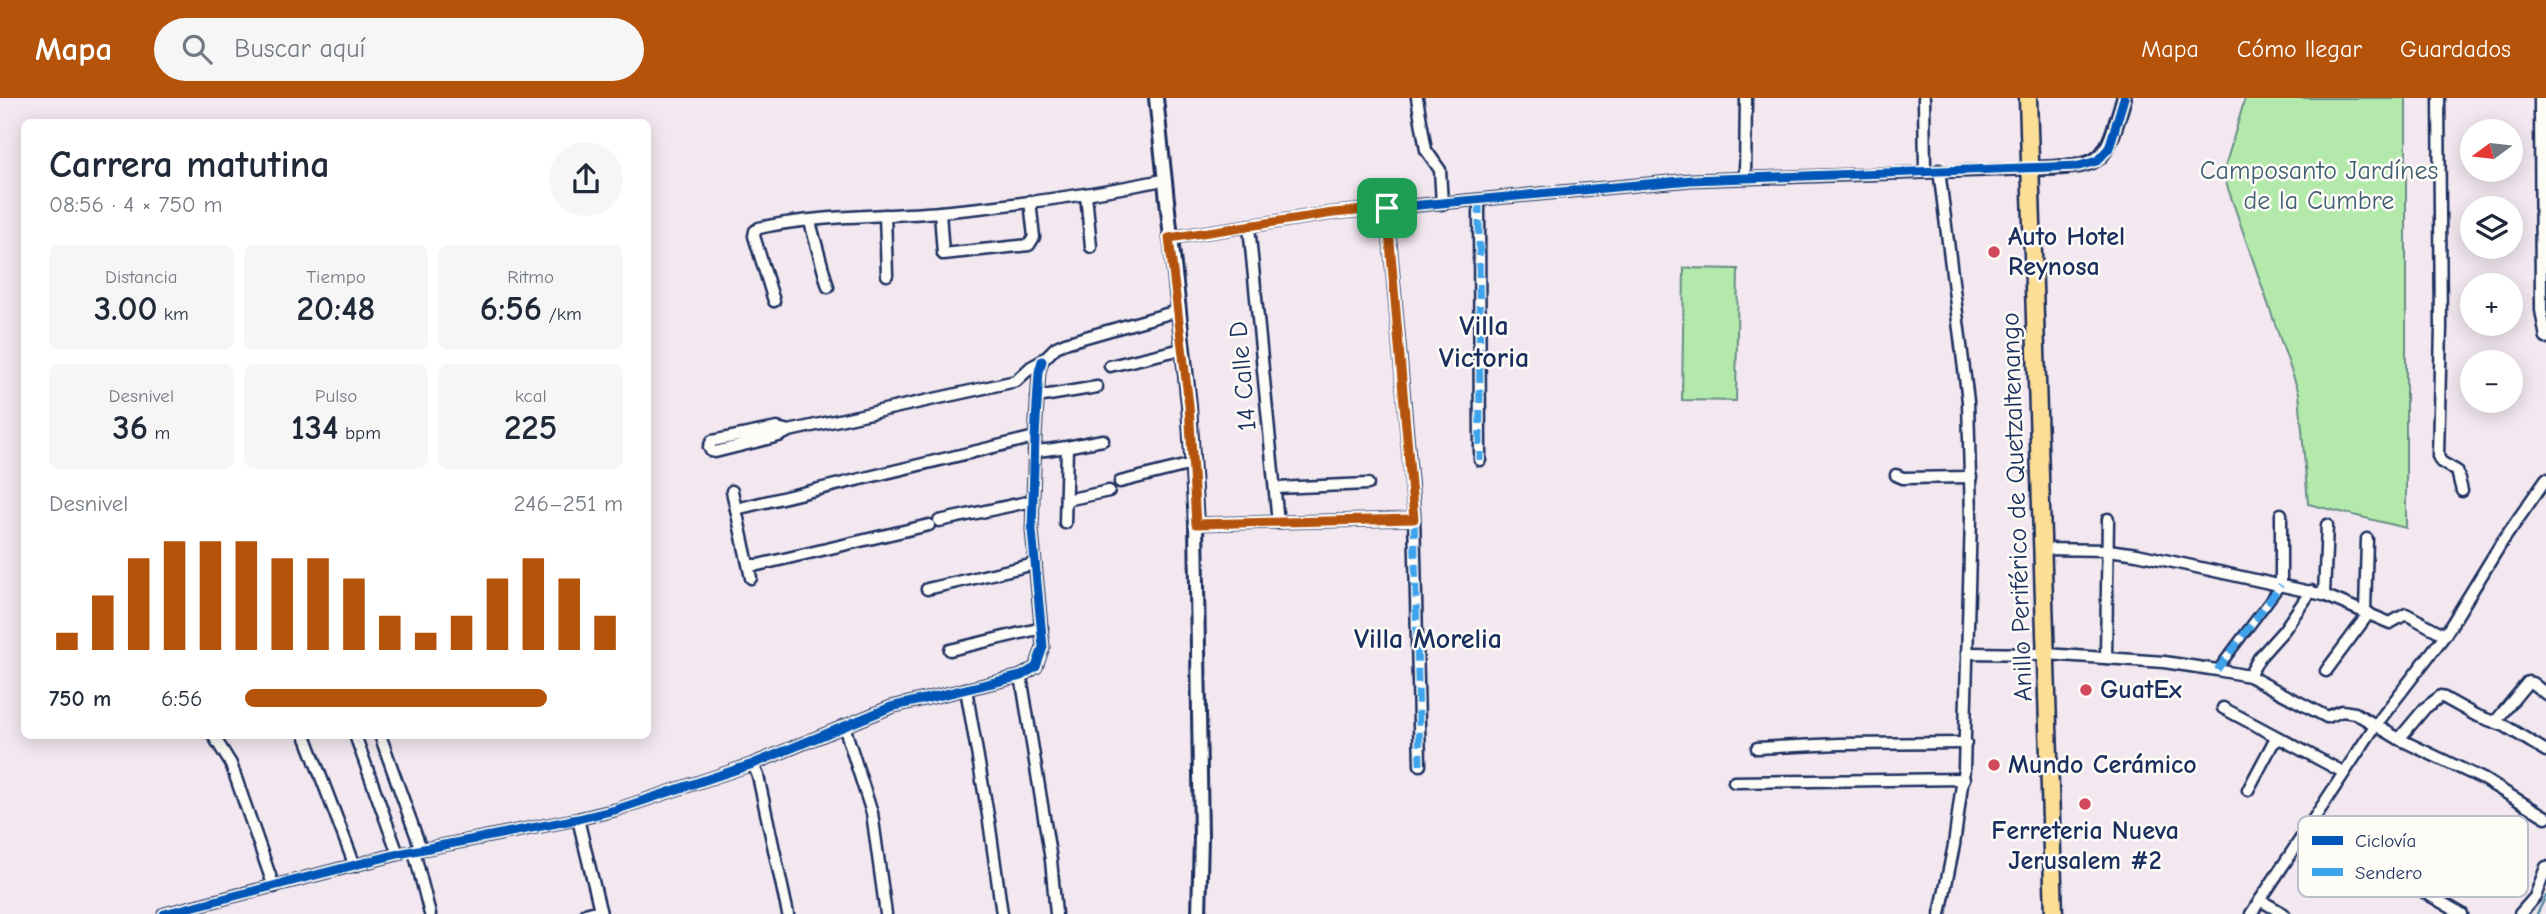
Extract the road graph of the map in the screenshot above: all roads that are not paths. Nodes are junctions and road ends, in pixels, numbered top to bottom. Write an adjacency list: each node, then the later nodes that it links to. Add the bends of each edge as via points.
1 (1156, 98): 13 (street)
2 (1417, 98): 17 (street, via 1426,150 1440,170)
3 (1746, 98): 12 (street)
4 (1924, 98): 11 (street)
5 (2028, 98): 9 (highway, Anillo Periférico de Quetzaltenango)
6 (2124, 98): 9 (street, via 2109,148 2097,161)
7 (2439, 98): 50 (street, via 2438,456 2457,471)
8 (2540, 98): 29 (street, via 2541,310)
9 (2030, 169): 10 (street); 62 (highway, Anillo Periférico de Quetzaltenango)
10 (1939, 170): 11 (street); 43 (street, via 1968,401)
11 (1925, 171): 12 (street)
12 (1745, 177): 16 (street)
13 (1163, 180): 14 (street); 23 (street)
14 (1086, 194): 15 (street); 24 (street)
15 (1030, 201): 19 (street); 19 (street, via 1034,237 1029,245 943,254)
16 (1479, 201): 17 (street); 40 (street)
17 (1442, 204): 18 (street)
18 (1387, 208): 22 (street); 55 (street)
19 (940, 212): 20 (street)
20 (884, 215): 21 (street); 25 (street)
21 (810, 222): 26 (street); 27 (street, via 754,231)
22 (1249, 226): 23 (street); 47 (street, 14 Calle D)
23 (1169, 238): 28 (street)
24 (1091, 247)
25 (887, 275)
26 (828, 287)
27 (774, 300)
28 (1177, 311): 30 (street); 31 (street, via 1065,342)
29 (2546, 338)
30 (1182, 349): 32 (street); 41 (street)
31 (1042, 361): 34 (street); 35 (street, via 1016,381)
32 (1110, 366)
33 (1097, 387): 34 (street)
34 (1037, 397): 36 (street)
35 (789, 431): 35 (street, via 777,428 712,441 709,447 715,452)
36 (1035, 437): 39 (street); 53 (street)
37 (1103, 440): 38 (street)
38 (1067, 448): 39 (street); 51 (street)
39 (1034, 451): 52 (street)
40 (1480, 460)
41 (1192, 464): 45 (street); 59 (street)
42 (1896, 475): 43 (street)
43 (1971, 477): 75 (street)
44 (2546, 479): 73 (street)
45 (1120, 482)
46 (1368, 484): 47 (street)
47 (1276, 488): 58 (street, 14 Calle D)
48 (732, 491): 53 (street)
49 (1109, 491): 51 (street)
50 (2462, 491)
51 (1066, 500): 57 (street)
52 (1032, 501): 64 (street); 65 (street)
53 (736, 509): 65 (street)
54 (2281, 514): 67 (street)
55 (1414, 519): 58 (street); 98 (street)
56 (2108, 519): 63 (street)
57 (1065, 523)
58 (1278, 523): 59 (street)
59 (1196, 524): 122 (street)
60 (2327, 525): 70 (street)
61 (2367, 540): 71 (street)
62 (2043, 549): 63 (street); 76 (highway, Anillo Periférico de Quetzaltenango)
63 (2108, 550): 67 (street); 77 (street)
64 (1035, 564): 68 (street); 72 (street)
65 (748, 565): 66 (street)
66 (751, 578)
67 (2281, 585): 69 (street); 78 (street)
68 (927, 589)
69 (2311, 592): 70 (street); 81 (street)
70 (2325, 595): 71 (street)
71 (2367, 612): 73 (street, via 2390,623 2406,614); 79 (street)
72 (1042, 628): 74 (street); 80 (street, via 1040,660)
73 (2445, 635): 87 (street)
74 (950, 650)
75 (1967, 653): 76 (street); 94 (street)
76 (2046, 654): 77 (street); 124 (highway, Anillo Periférico de Quetzaltenango)
77 (2106, 658): 78 (street)
78 (2217, 670): 81 (street)
79 (2326, 671)
80 (1021, 676): 82 (street); 121 (street)
81 (2249, 676): 87 (street, via 2327,718 2350,712)
82 (966, 690): 86 (street, via 909,701); 120 (street)
83 (2546, 694): 85 (street, via 2528,682)
84 (2223, 708): 92 (street)
85 (2495, 722): 93 (street, via 2439,696); 96 (street)
86 (844, 726): 97 (street); 119 (street, via 872,813)
87 (2375, 726): 93 (street); 99 (street)
88 (216, 739): 111 (street, via 232,764)
89 (307, 739): 109 (street)
90 (356, 739): 108 (street)
91 (381, 739): 107 (street)
92 (2280, 739): 99 (street); 102 (street, via 2273,743)
93 (2399, 739): 104 (street, via 2483,779)
94 (1966, 743): 95 (street); 100 (street)
95 (1756, 748)
96 (2546, 751)
97 (753, 764): 105 (street); 118 (street)
98 (1420, 765)
99 (2343, 772): 103 (street)
100 (1964, 779): 101 (street); 123 (street)
101 (1734, 782)
102 (2248, 790)
103 (2316, 816)
104 (2546, 817)
105 (578, 819): 107 (street); 114 (street)
106 (2298, 844): 113 (street)
107 (417, 850): 108 (street); 116 (street)
108 (398, 854): 109 (street)
109 (355, 866): 111 (street)
110 (2546, 867): 128 (street, via 2535,897)
111 (274, 887): 115 (street)
112 (2433, 897): 127 (street)
113 (2260, 900): 125 (street); 126 (street)
114 (601, 912): 117 (street)
115 (164, 914)
116 (430, 914)
117 (585, 914)
118 (788, 914)
119 (886, 914)
120 (1002, 914)
121 (1056, 914)
122 (1199, 914)
123 (1940, 914)
124 (2054, 914)
125 (2251, 914)
126 (2284, 914)
127 (2462, 914)
128 (2520, 914)

